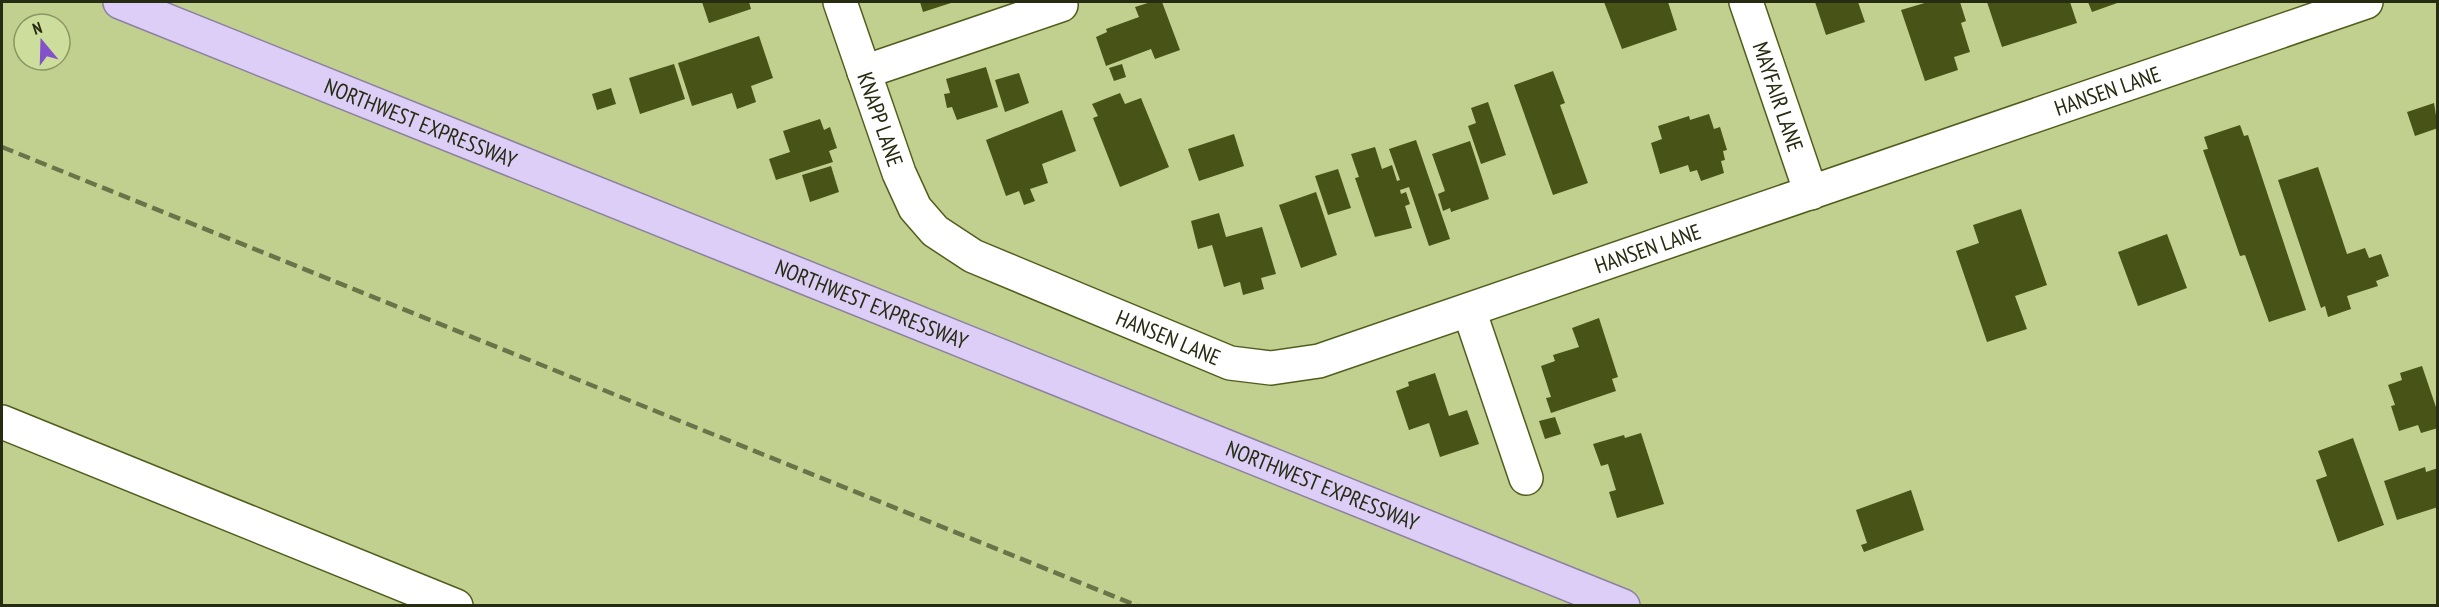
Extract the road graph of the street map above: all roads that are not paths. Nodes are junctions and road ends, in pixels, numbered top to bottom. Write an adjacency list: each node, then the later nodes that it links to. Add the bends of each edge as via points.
1 (120, 2): 13 (main road, NORTHWEST EXPRESSWAY)
2 (840, 2): 6 (street, KNAPP LANE)
3 (1746, 2): 7 (street, MAYFAIR LANE)
4 (2366, 2): 7 (street, HANSEN LANE)
5 (1061, 5): 6 (street)
6 (864, 72): 8 (street, KNAPP LANE, via 899,173 915,208)
7 (1810, 193): 9 (street, HANSEN LANE)
8 (935, 231): 9 (street, HANSEN LANE, via 974,256 1230,363 1271,368 1319,361)
9 (1469, 310): 11 (street)
10 (2, 422): 12 (street)
11 (1526, 478)
12 (456, 606)
13 (1623, 606)

